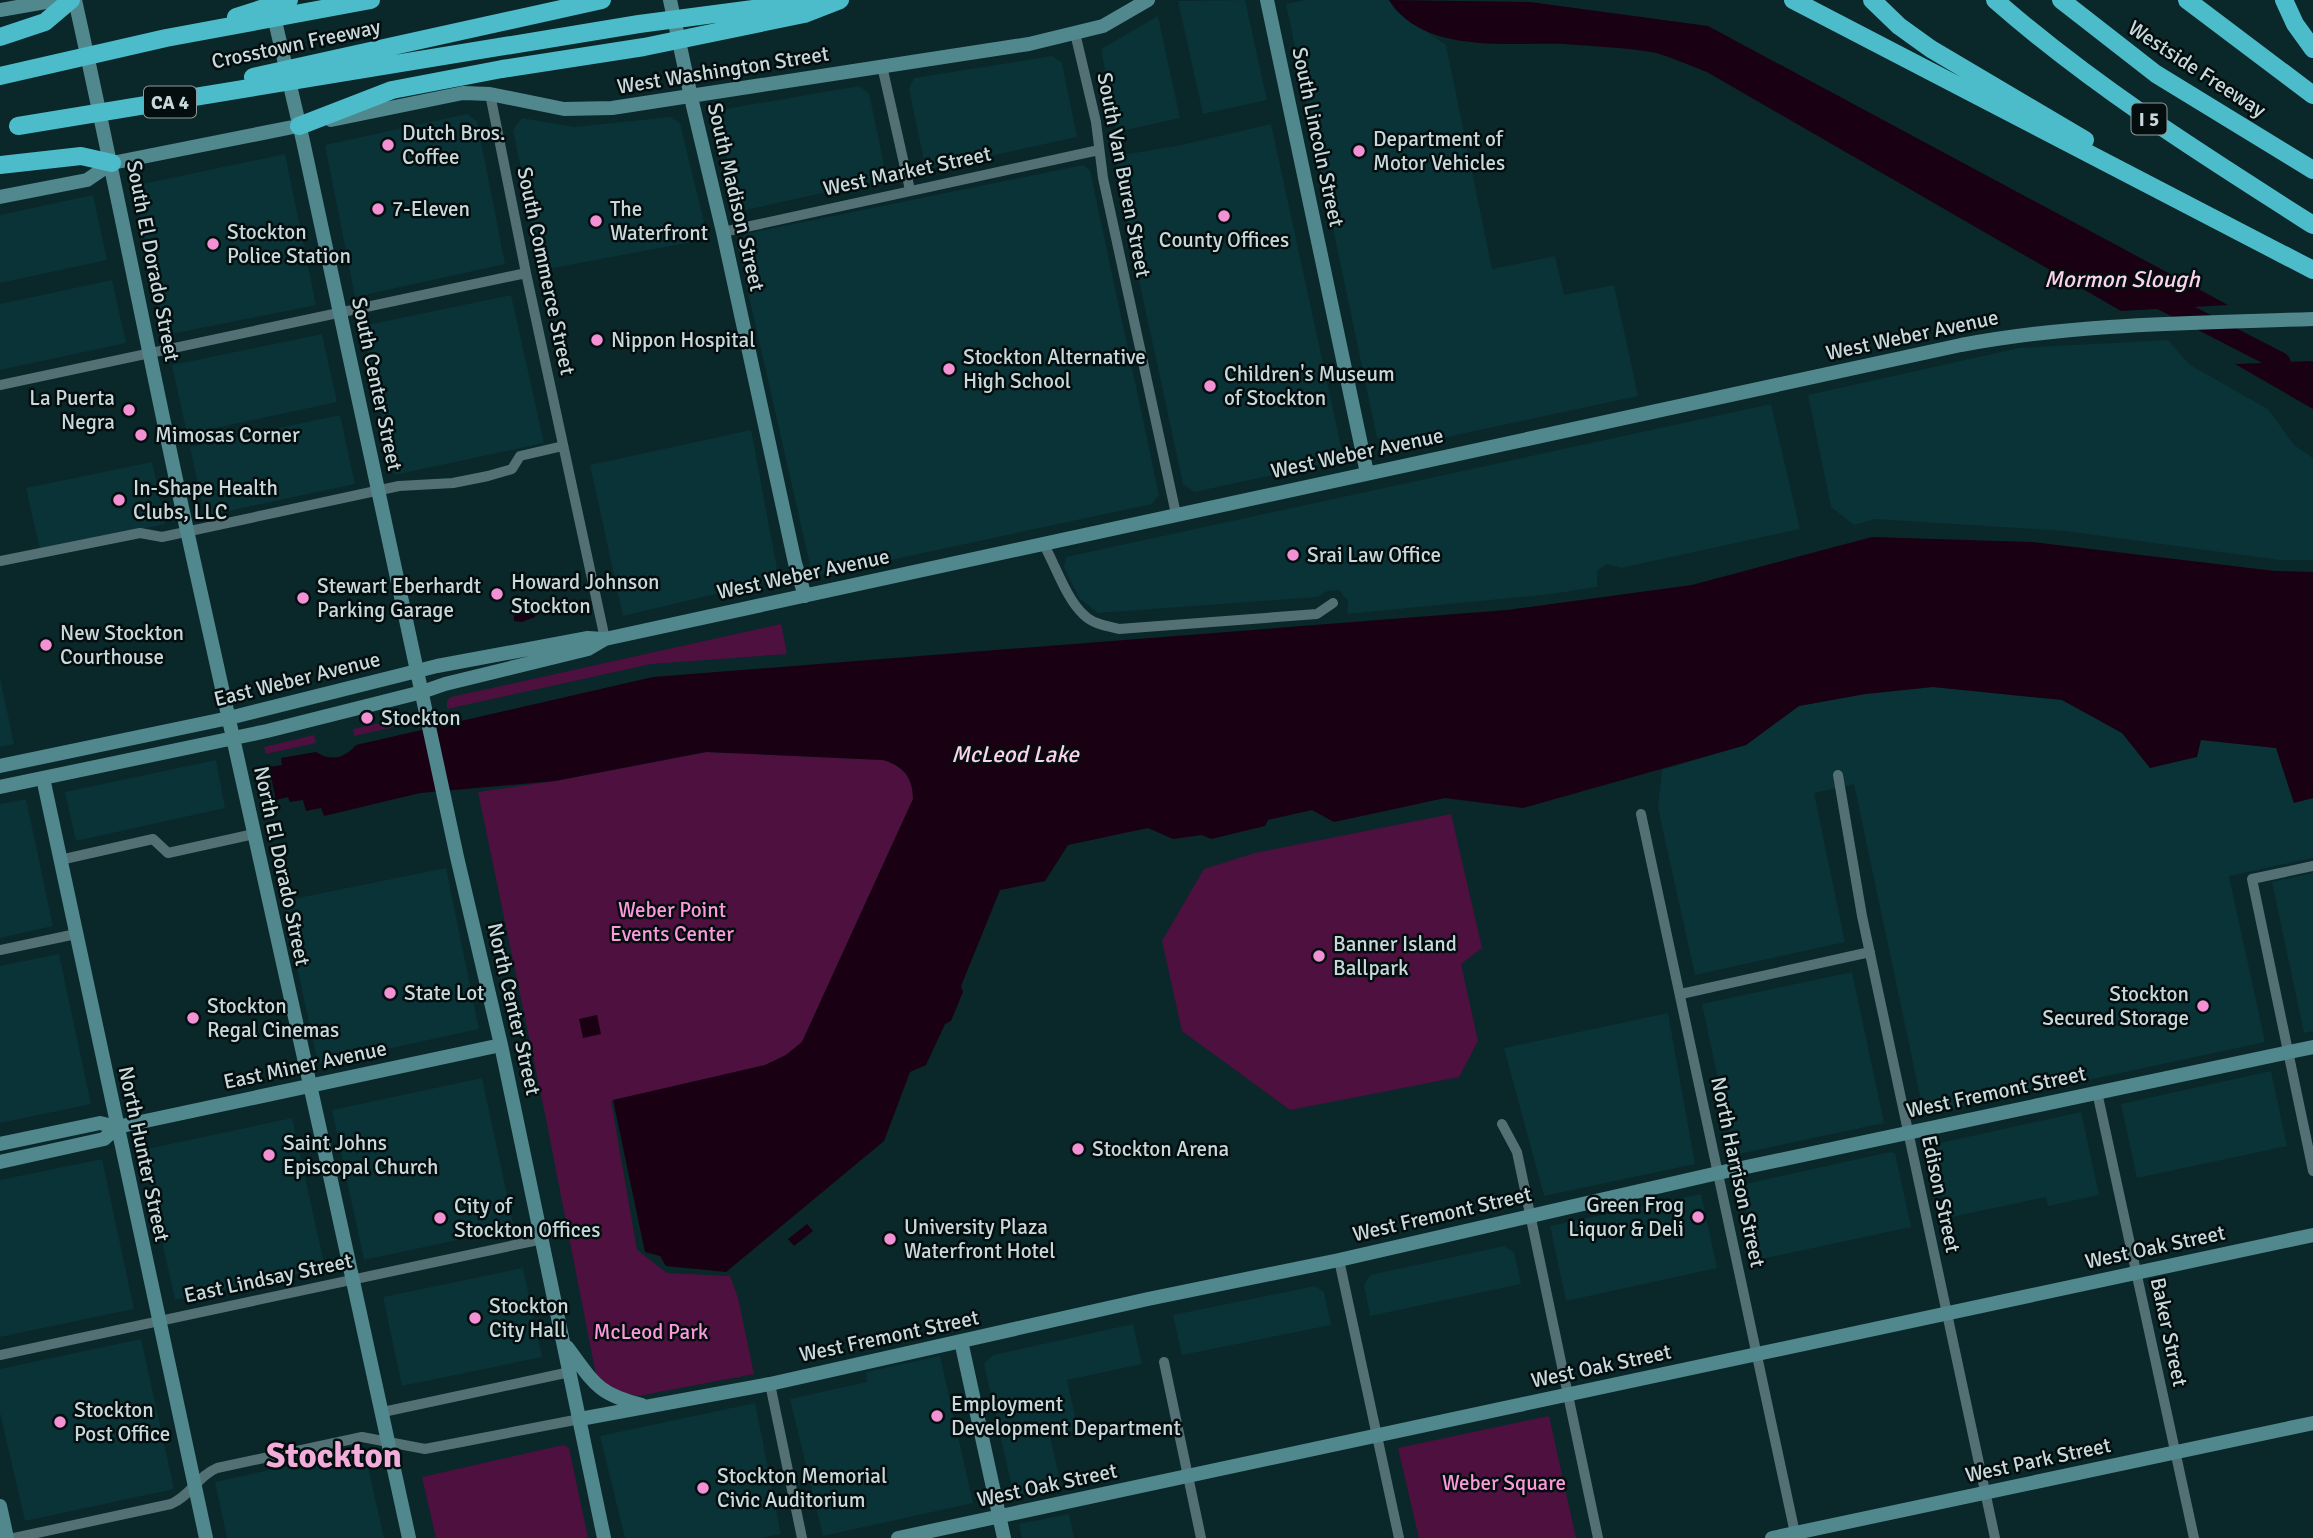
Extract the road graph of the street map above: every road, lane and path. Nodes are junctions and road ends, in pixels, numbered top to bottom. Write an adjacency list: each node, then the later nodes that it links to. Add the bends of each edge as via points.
1 (57, 0): 18 (street)
2 (73, 0): 20 (highway, via 46,22); 32 (street, South El Dorado Street)
3 (270, 0): 29 (street, South Center Street)
4 (289, 0): 21 (highway)
5 (371, 0): 21 (highway, Crosstown Freeway)
6 (602, 0): 24 (highway, Crosstown Freeway / CA 4)
7 (670, 0): 28 (street, South Madison Street)
8 (821, 0): 24 (highway)
9 (840, 0): 29 (highway, via 804,14 644,47 393,90)
10 (1148, 0): 19 (street, West Washington Street, via 1103,26)
11 (1267, 0): 47 (street, South Lincoln Street)
12 (1793, 0): 37 (highway)
13 (1872, 0): 37 (highway, via 1931,49 2186,196)
14 (1995, 0): 38 (highway, I 5, via 2161,128)
15 (2061, 0): 34 (highway, Westside Freeway / I 5, via 2156,74)
16 (2187, 0): 27 (highway)
17 (2284, 0): 22 (highway)
18 (0, 10)
19 (1076, 33): 23 (street, West Washington Street); 31 (street, South Van Buren Street)
20 (0, 37)
21 (166, 38): 25 (highway, Crosstown Freeway)
22 (2313, 49)
23 (883, 66): 28 (street, West Washington Street); 35 (street)
24 (320, 70): 30 (highway, CA 4)
25 (0, 76)
26 (490, 94): 28 (street, West Washington Street, via 590,110); 29 (street, West Washington Street, via 463,93); 41 (street, South Commerce Street)
27 (2313, 94)
28 (691, 96): 39 (street, South Madison Street)
29 (299, 126): 32 (street, West Washington Street); 42 (street, South Center Street)
30 (9, 128)
31 (1099, 149): 35 (street, West Market Street); 49 (street, South Van Buren Street)
32 (112, 163): 33 (highway, via 81,156); 36 (street, West Washington Street, via 87,180); 44 (street, South El Dorado Street)
33 (3, 165)
34 (2313, 170)
35 (910, 190): 39 (street, West Market Street)
36 (0, 197)
37 (2197, 210): 40 (highway)
38 (2313, 225)
39 (723, 232): 53 (street, South Madison Street)
40 (2313, 270)
41 (526, 273): 42 (street); 46 (street, South Commerce Street)
42 (339, 312): 44 (street); 48 (street, South Center Street)
43 (2313, 319): 47 (street, West Weber Avenue, via 2017,334)
44 (150, 353): 45 (street); 50 (street, South El Dorado Street)
45 (0, 385)
46 (564, 450): 48 (street, via 520,456 512,469 488,476); 55 (street, South Commerce Street)
47 (1367, 473): 49 (street, West Weber Avenue)
48 (378, 490): 50 (street); 56 (street, North Center Street)
49 (1176, 514): 51 (street, West Weber Avenue)
50 (188, 531): 52 (street, via 156,537 133,534); 58 (street, North El Dorado Street)
51 (1043, 543): 53 (street, West Weber Avenue); 54 (street, via 1084,616 1119,629 1318,614)
52 (0, 561)
53 (805, 596): 55 (street, West Weber Avenue)
54 (1333, 603)
55 (605, 639): 56 (street, East Weber Avenue, via 588,638); 57 (street, West Weber Avenue, via 588,649)
56 (416, 671): 57 (street, North Center Street); 58 (street, East Weber Avenue)
57 (422, 692): 59 (street, East Weber Avenue); 72 (street, North Center Street)
58 (229, 718): 59 (street, North El Dorado Street); 60 (street, East Weber Avenue)
59 (233, 738): 62 (street, East Weber Avenue); 65 (street, North El Dorado Street)
60 (0, 766)
61 (1838, 775): 70 (street, Edison Street)
62 (43, 778): 63 (street, East Weber Avenue); 66 (street, North Hunter Street)
63 (0, 787)
64 (1641, 814): 71 (street, North Harrison Street)
65 (254, 834): 66 (street, via 168,853 153,839); 75 (street, North El Dorado Street)
66 (60, 860): 68 (street, North Hunter Street)
67 (2313, 866): 74 (street, via 2252,879)
68 (76, 934): 69 (street); 78 (street, North Hunter Street)
69 (0, 950)
70 (1870, 952): 71 (street); 79 (street, Edison Street)
71 (1681, 994): 83 (street, North Harrison Street)
72 (501, 1045): 75 (street, East Miner Avenue); 86 (street, North Center Street)
73 (2313, 1047): 74 (street, West Fremont Street)
74 (2288, 1053): 76 (street, West Fremont Street); 82 (street)
75 (309, 1085): 78 (street, East Miner Avenue); 89 (street, North El Dorado Street)
76 (2097, 1092): 79 (street, West Fremont Street); 88 (street, Baker Street)
77 (1502, 1125): 84 (street, via 1517,1152)
78 (117, 1127): 80 (street, East Miner Avenue, via 100,1123); 81 (street, East Miner Avenue, via 104,1139); 91 (street, North Hunter Street)
79 (1908, 1133): 83 (street, West Fremont Street); 90 (street, Edison Street)
80 (0, 1144)
81 (0, 1162)
82 (2313, 1171)
83 (1718, 1174): 84 (street, West Fremont Street); 95 (street, North Harrison Street)
84 (1531, 1215): 87 (street, West Fremont Street); 99 (street)
85 (2313, 1236): 88 (street, West Oak Street)
86 (543, 1240): 89 (street, East Lindsay Street); 93 (street, North Center Street)
87 (1339, 1260): 92 (street, West Fremont Street); 104 (street)
88 (2136, 1272): 90 (street, West Oak Street); 106 (street, Baker Street)
89 (352, 1280): 91 (street, East Lindsay Street); 101 (street, North El Dorado Street)
90 (1946, 1312): 95 (street, West Oak Street); 109 (street, Edison Street)
91 (159, 1321): 94 (street, East Lindsay Street); 108 (street, North Hunter Street)
92 (961, 1341): 98 (street, West Fremont Street); 111 (street)
93 (565, 1344): 97 (street, North Center Street); 100 (street, via 602,1391)
94 (0, 1355)
95 (1758, 1355): 99 (street, West Oak Street); 112 (street, North Harrison Street)
96 (1164, 1362): 107 (street)
97 (570, 1372): 101 (street); 102 (street, North Center Street)
98 (770, 1384): 100 (street, West Fremont Street); 118 (street)
99 (1568, 1394): 104 (street, West Oak Street); 123 (street)
100 (647, 1406): 102 (street, West Fremont Street)
101 (383, 1412): 105 (street, North El Dorado Street)
102 (580, 1419): 105 (street, via 425,1449); 117 (street, North Center Street)
103 (2313, 1423): 106 (street, West Park Street)
104 (1377, 1437): 107 (street, West Oak Street); 122 (street)
105 (389, 1443): 108 (street, via 362,1437 217,1468 205,1473); 116 (street, North El Dorado Street)
106 (2175, 1452): 109 (street, West Park Street); 126 (street, Baker Street)
107 (1189, 1475): 111 (street, West Oak Street); 121 (street)
108 (195, 1486): 114 (street, via 171,1504); 115 (street, North Hunter Street)
109 (1985, 1493): 112 (street, West Park Street); 125 (street, Edison Street)
110 (0, 1506): 113 (street)
111 (1000, 1517): 119 (street, West Oak Street); 120 (street)
112 (1796, 1536): 124 (street, West Park Street)
113 (7, 1538)
114 (14, 1538)
115 (206, 1538)
116 (409, 1538)
117 (604, 1538)
118 (802, 1538)
119 (898, 1538)
120 (1004, 1538)
121 (1201, 1538)
122 (1399, 1538)
123 (1598, 1538)
124 (1772, 1538)
125 (1995, 1538)
126 (2194, 1538)

